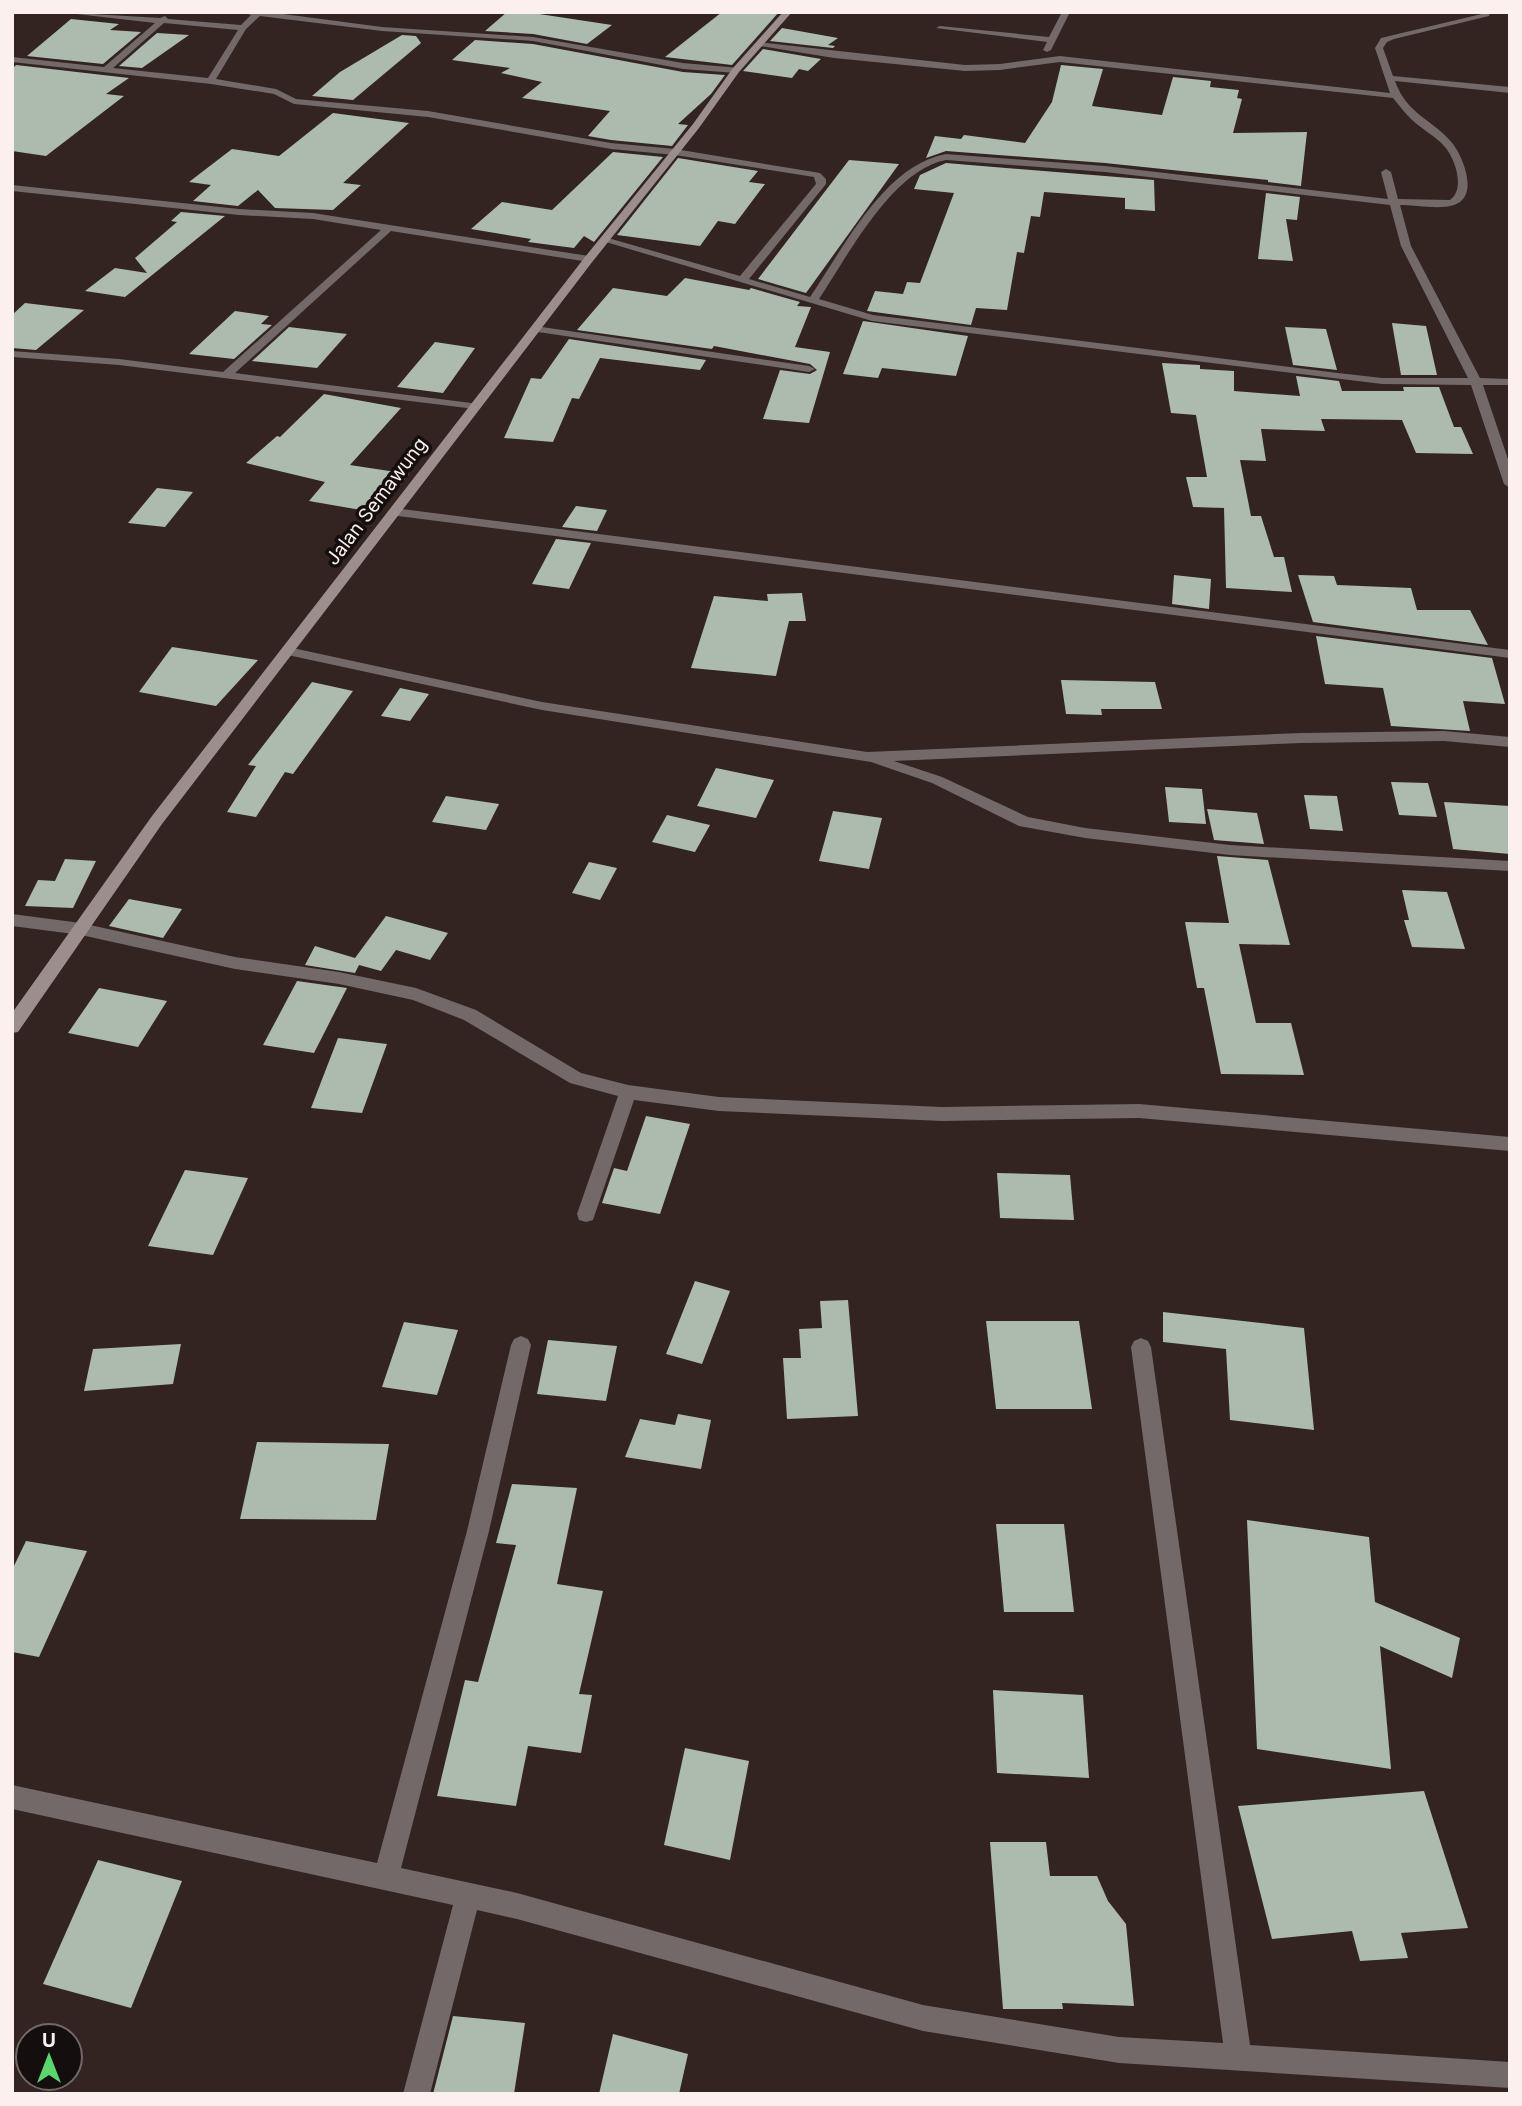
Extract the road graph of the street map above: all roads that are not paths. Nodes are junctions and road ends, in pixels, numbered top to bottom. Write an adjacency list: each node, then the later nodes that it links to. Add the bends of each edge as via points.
1 (62, 12): 9 (street)
2 (174, 12): 9 (street)
3 (247, 12): 8 (street)
4 (342, 12): 10 (street)
5 (788, 12): 14 (street, Jalan Semawung)
6 (1066, 12): 13 (street)
7 (1486, 12): 19 (street, via 1384,40 1379,48)
8 (258, 13): 10 (street); 11 (street)
9 (162, 21): 11 (street); 17 (street)
10 (329, 22): 18 (street, via 533,39 683,66)
11 (243, 28): 20 (street)
12 (940, 28): 13 (street)
13 (1052, 40): 16 (street)
14 (760, 44): 16 (street, via 965,68); 18 (street, Jalan Semawung)
15 (12, 59): 17 (street)
16 (1042, 60): 22 (street)
17 (107, 68): 20 (street)
18 (736, 70): 23 (street, Jalan Semawung)
19 (1392, 78): 21 (street); 22 (street)
20 (211, 81): 23 (street, via 276,92 293,101 417,113 611,146)
21 (1510, 90)
22 (1396, 96): 26 (street, via 1420,123 1448,144 1464,188 1452,203)
23 (675, 152): 28 (street, Jalan Semawung); 30 (street, via 814,174 821,179)
24 (1385, 172): 26 (street)
25 (12, 188): 27 (street, via 294,214)
26 (1392, 202): 31 (street, via 1105,169 946,157 906,176 876,207); 36 (street, via 1406,246)
27 (389, 228): 29 (street); 35 (street)
28 (604, 240): 29 (street, Jalan Semawung); 30 (street)
29 (589, 260): 32 (street, Jalan Semawung)
30 (742, 280): 31 (street)
31 (813, 300): 36 (street, via 872,318 1146,353 1382,380)
32 (535, 329): 34 (street); 38 (street, Jalan Semawung)
33 (12, 354): 35 (street)
34 (809, 369)
35 (225, 376): 38 (street)
36 (1476, 382): 37 (street); 39 (street)
37 (1510, 382)
38 (475, 406): 40 (street, Jalan Semawung)
39 (1510, 484)
40 (394, 512): 41 (street, Jalan Semawung); 42 (street)
41 (288, 651): 44 (street, via 542,706); 47 (street, Jalan Semawung, via 157,820)
42 (1510, 654)
43 (1510, 742): 44 (street, via 1444,736 1301,738)
44 (867, 757): 45 (street, via 937,780 1024,822 1085,833 1230,850)
45 (1510, 866)
46 (12, 919): 47 (street)
47 (81, 929): 48 (street, Jalan Semawung); 49 (street, via 439,1000 576,1078)
48 (12, 1027)
49 (628, 1093): 50 (street, via 719,1104 942,1114 1139,1111); 51 (street)
50 (1510, 1144)
51 (586, 1214)
52 (521, 1345): 55 (street, via 478,1531)
53 (1141, 1347): 57 (street)
54 (12, 1797): 55 (street)
55 (386, 1878): 56 (street)
56 (468, 1895): 57 (street, via 923,2018 1119,2050); 59 (street)
57 (1238, 2057): 58 (street)
58 (1510, 2075)
59 (416, 2094)

